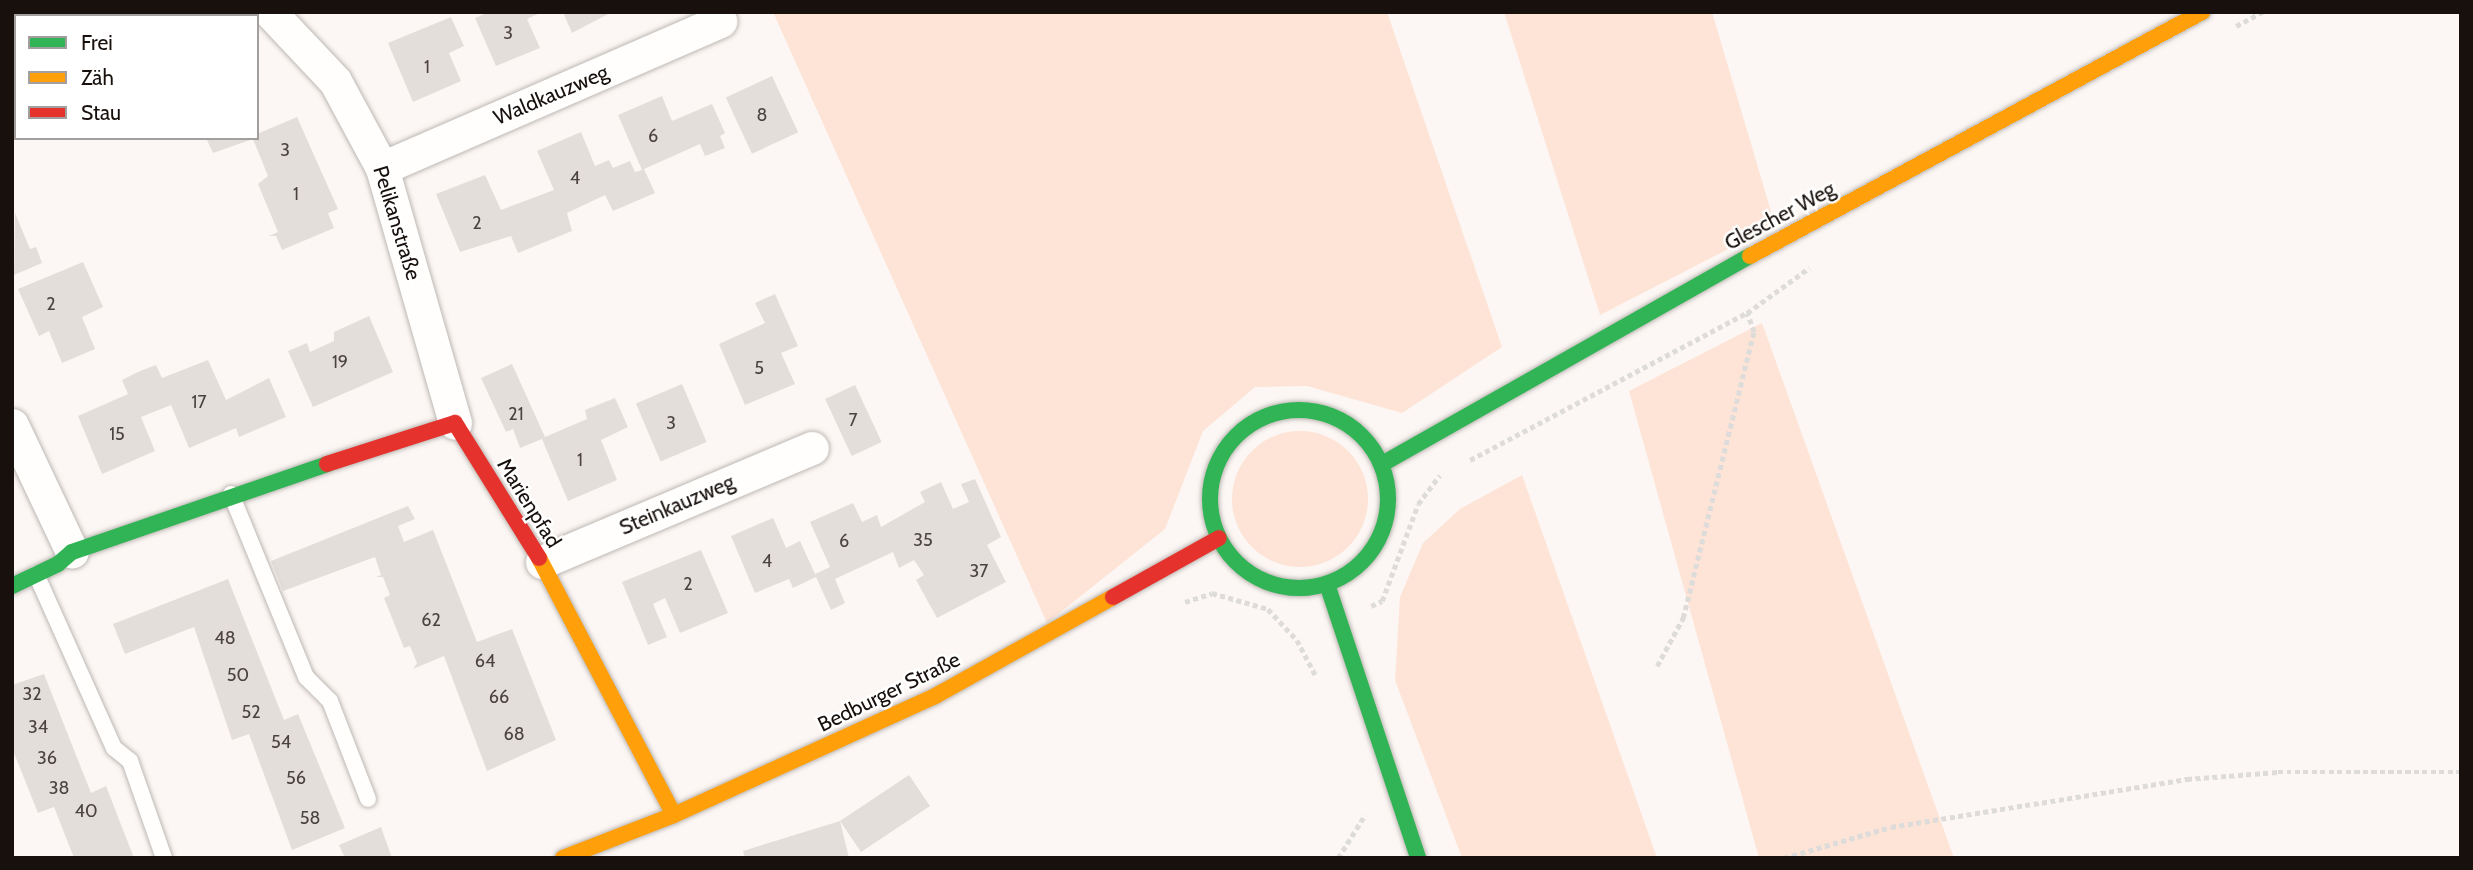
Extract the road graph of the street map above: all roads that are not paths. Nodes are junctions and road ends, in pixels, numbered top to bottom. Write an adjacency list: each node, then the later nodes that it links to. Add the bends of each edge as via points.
1 (270, 12): 4 (street, Pelikanstraße, via 335,81)
2 (2202, 12): 8 (street, Glescher Weg, via 1662,303 1450,429)
3 (720, 21): 4 (street, Waldkauzweg)
4 (382, 168): 5 (street, Pelikanstraße)
5 (455, 423): 9 (street); 12 (street, Marienpfad)
6 (12, 425): 11 (street)
7 (812, 448): 12 (street, Steinkauzweg)
8 (1382, 464): 10 (street, via 1368,442 1347,423 1324,413 1282,411 1262,418 1237,435 1219,460 1211,487 1212,517); 14 (street, via 1389,497 1384,527 1371,552 1351,572)
9 (231, 494): 11 (street); 16 (lane, via 306,677 330,701)
10 (1219, 538): 14 (street, via 1234,560 1269,583 1296,588); 17 (street, Bedburger Straße, via 935,696)
11 (72, 552): 13 (street)
12 (542, 562): 17 (street, Marienpfad)
13 (36, 574): 15 (street); 18 (lane, via 114,748 130,761)
14 (1326, 584): 20 (street)
15 (12, 586)
16 (368, 799)
17 (674, 815): 19 (street, Bedburger Straße)
18 (164, 858)
19 (563, 858)
20 (1418, 858)

